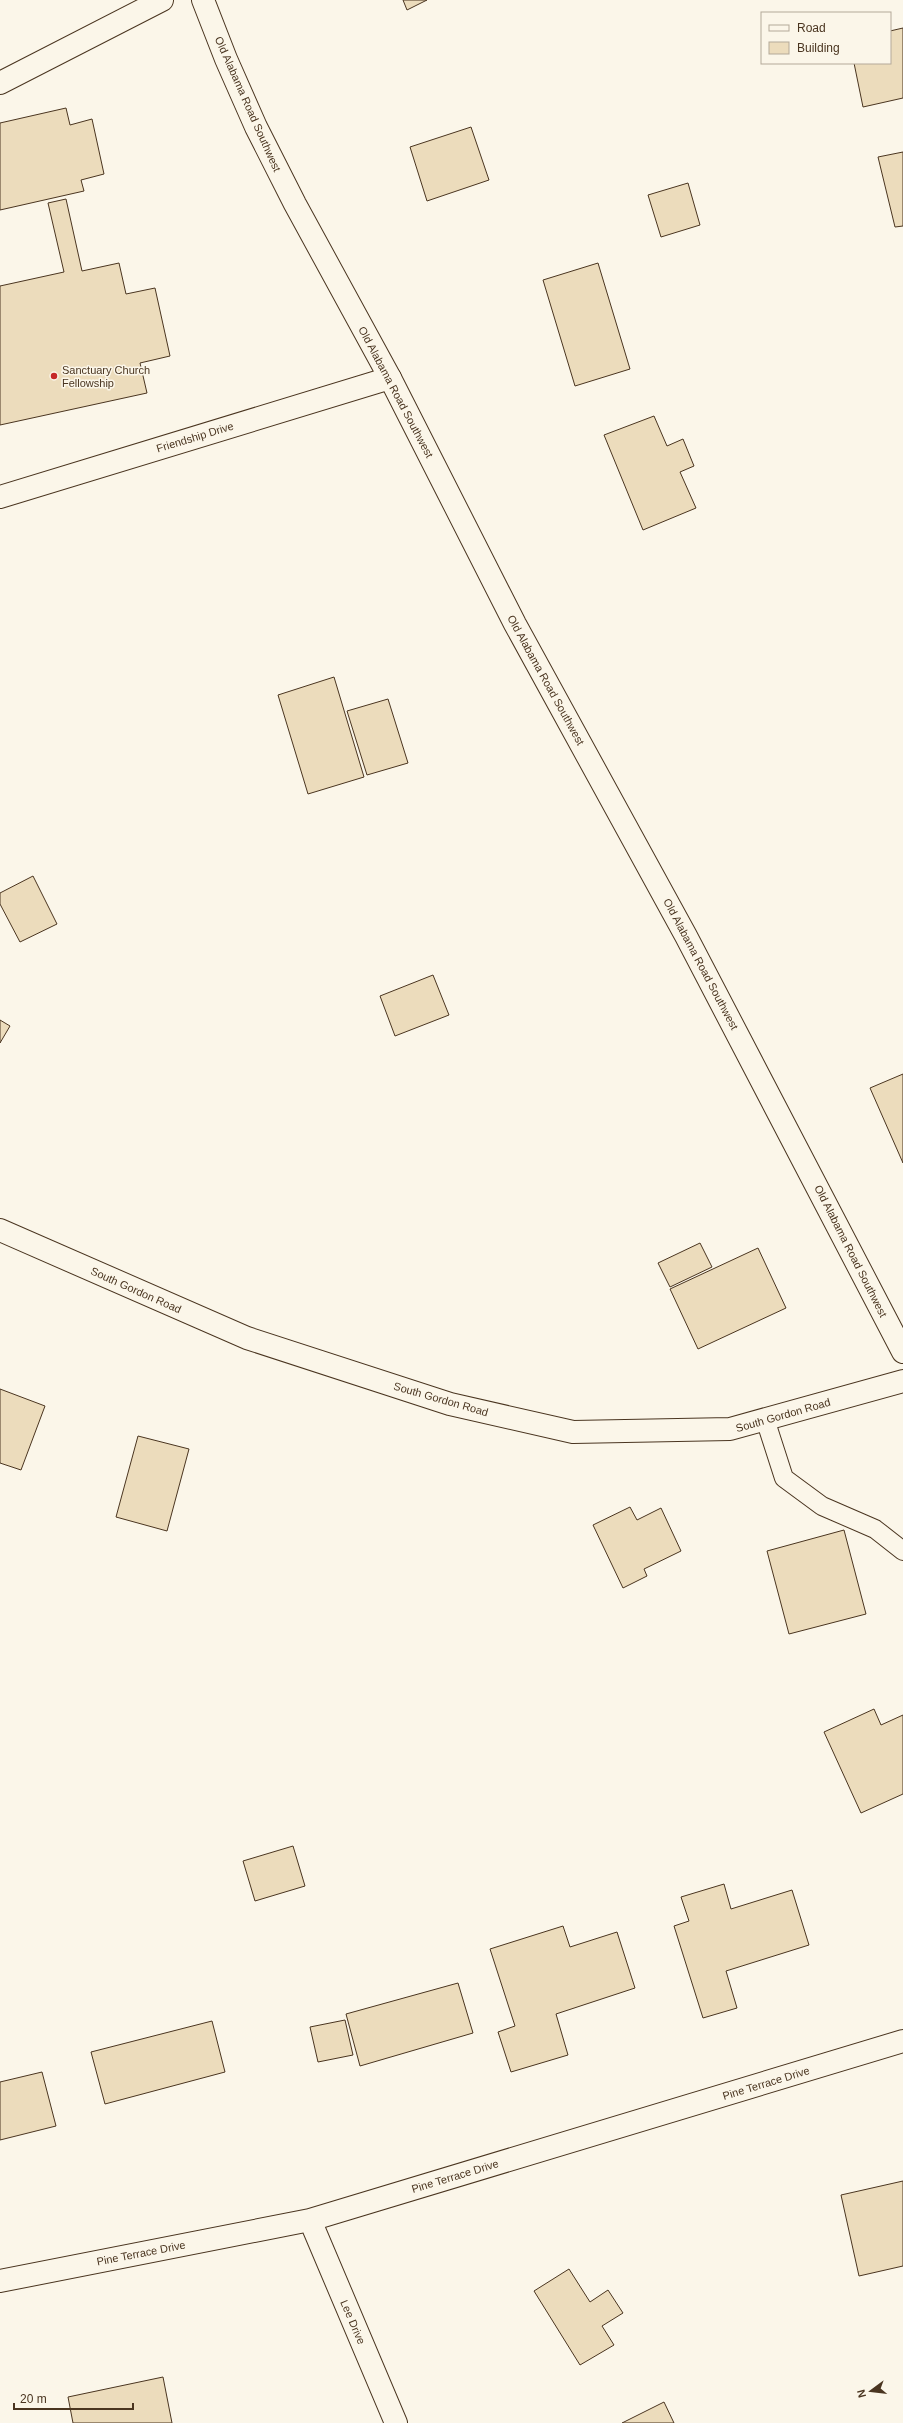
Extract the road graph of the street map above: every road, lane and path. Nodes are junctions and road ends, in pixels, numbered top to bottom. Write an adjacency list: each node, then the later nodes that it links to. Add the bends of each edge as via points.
1 (162, 0): 3 (street)
2 (203, 0): 4 (street, Old Alabama Road Southwest, via 263,141)
3 (0, 82)
4 (390, 378): 5 (street, Friendship Drive); 7 (street, Old Alabama Road Southwest, via 515,624 686,936)
5 (0, 497)
6 (0, 1230): 9 (street, South Gordon Road, via 247,1338 450,1404 572,1432 730,1429)
7 (903, 1352)
8 (903, 1381): 9 (street, South Gordon Road)
9 (765, 1420): 10 (lane, via 784,1478 822,1506 875,1529)
10 (903, 1551)
11 (903, 2041): 12 (street, Pine Terrace Drive)
12 (310, 2220): 13 (street, Pine Terrace Drive); 14 (street, Lee Drive)
13 (0, 2281)
14 (396, 2423)

